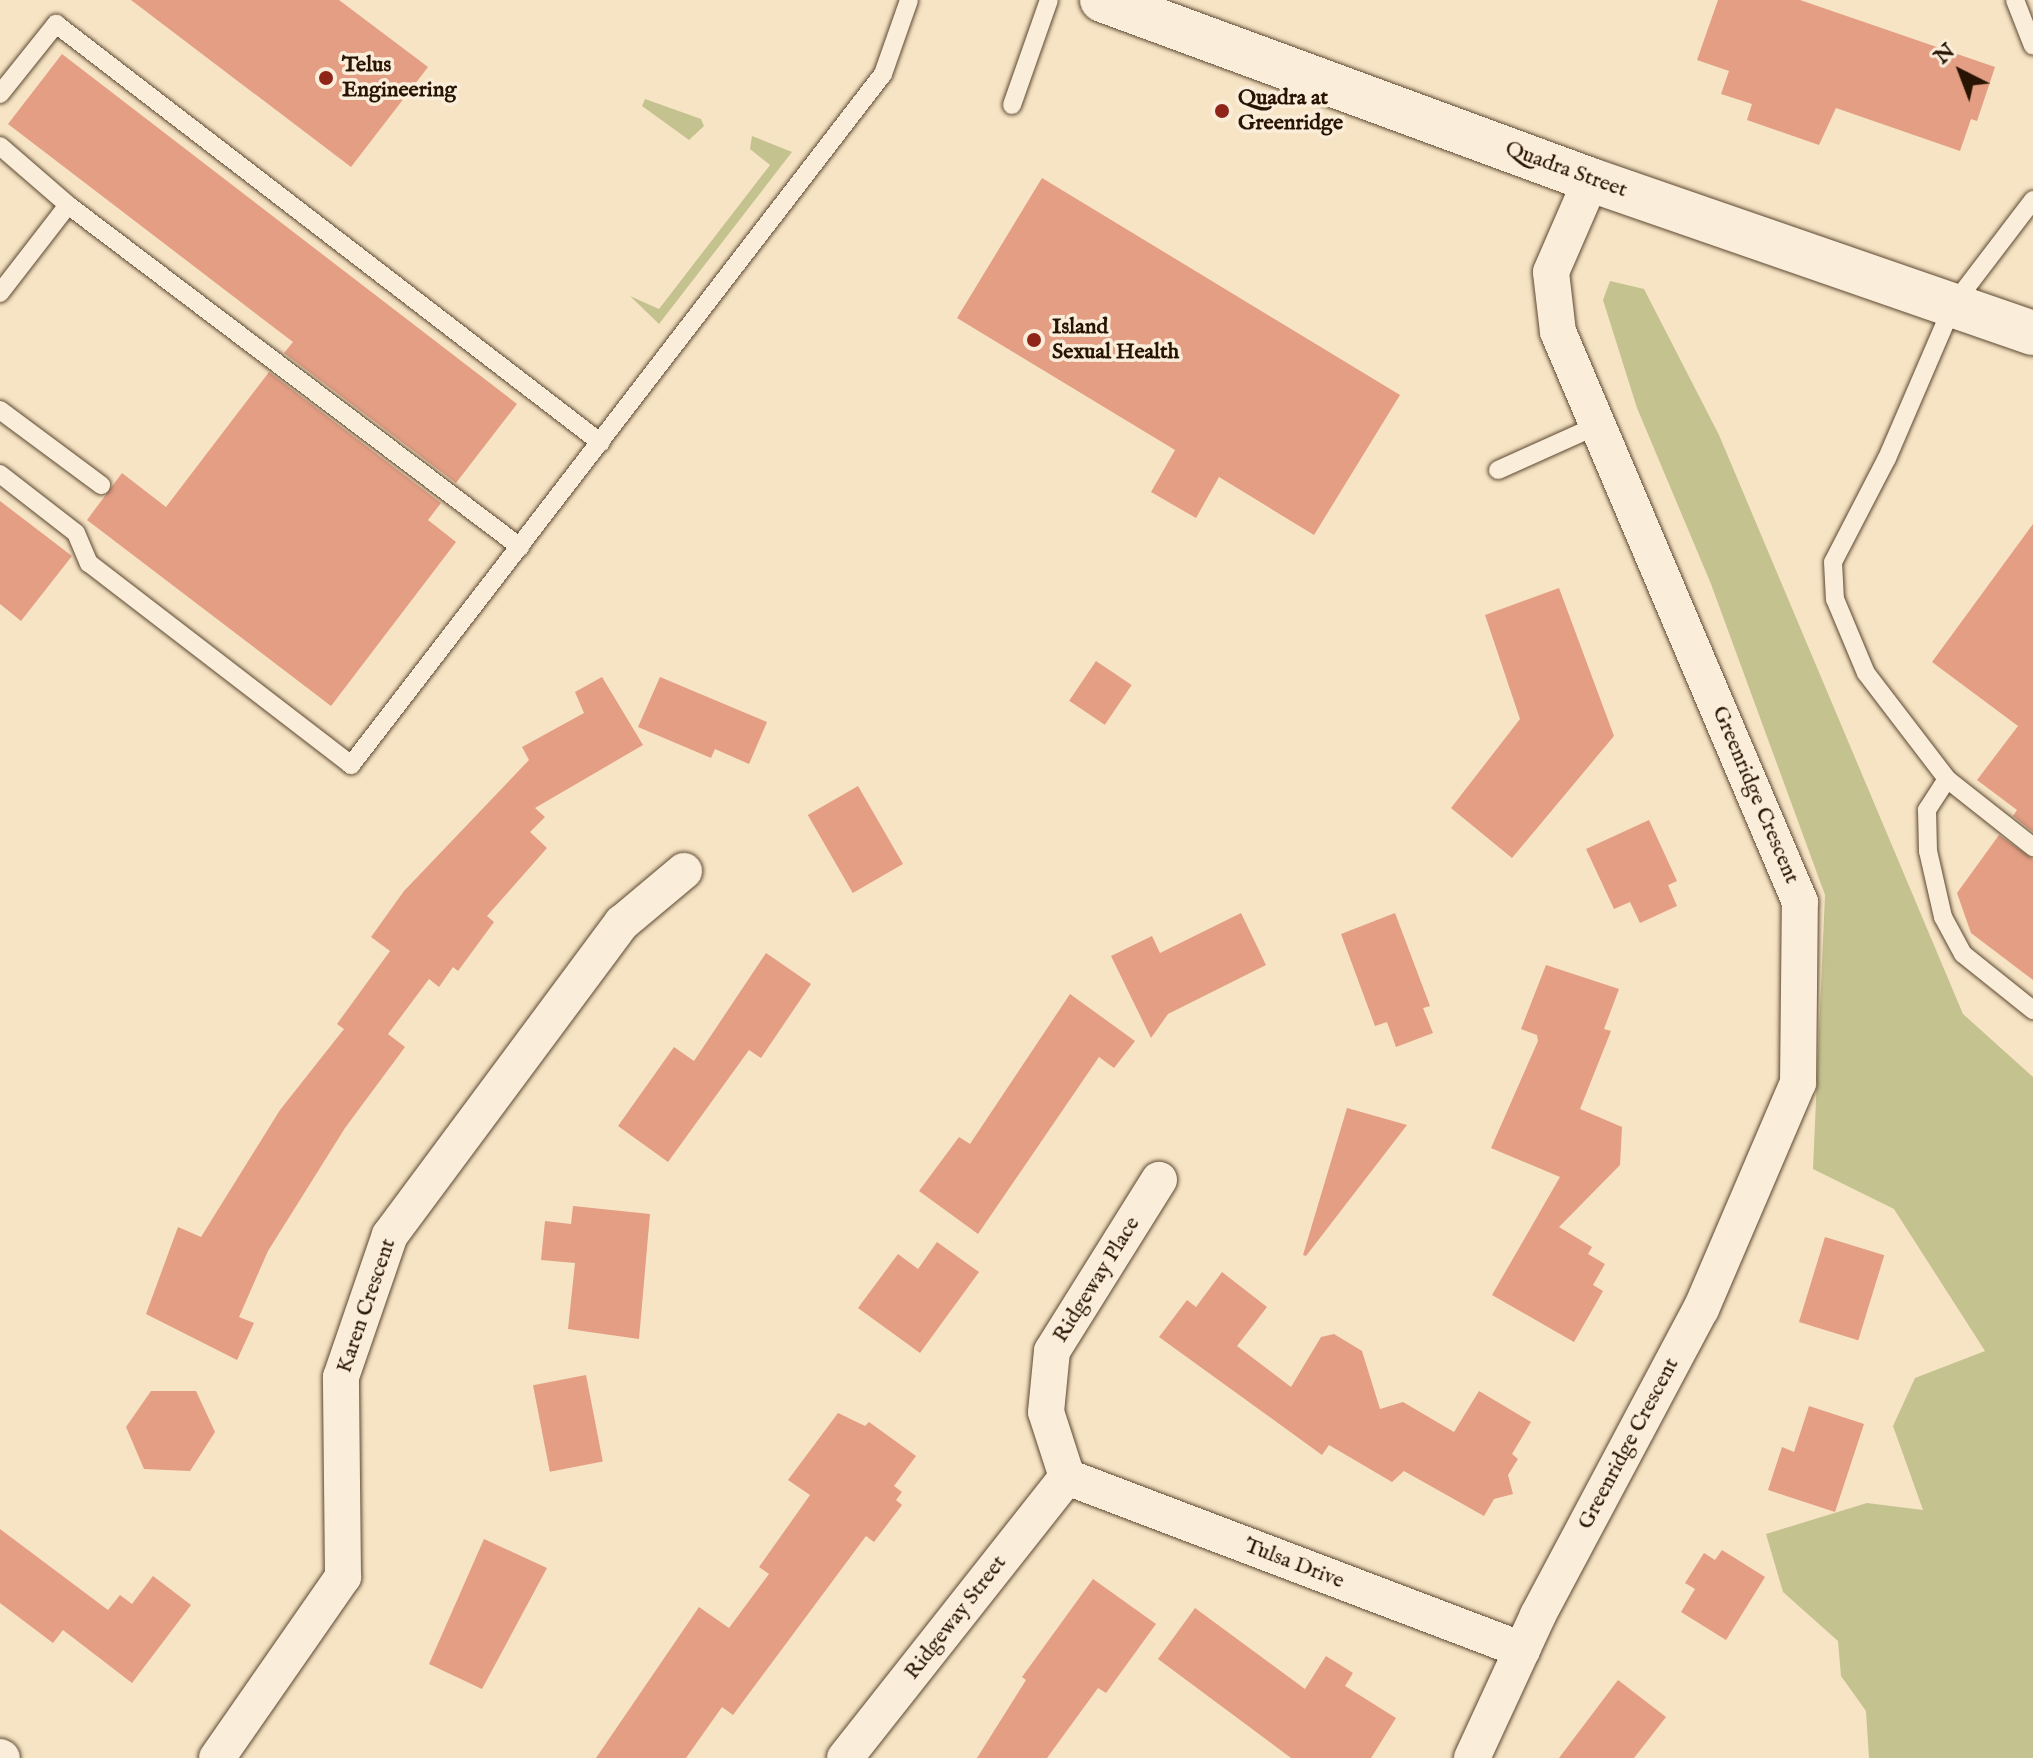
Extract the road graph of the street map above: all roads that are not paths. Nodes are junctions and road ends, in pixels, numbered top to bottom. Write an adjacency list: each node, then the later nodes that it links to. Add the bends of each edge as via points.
1 (909, 0): 17 (lane, via 883,74)
2 (1049, 0): 7 (lane)
3 (1102, 0): 9 (main road, Quadra Street)
4 (2015, 0): 5 (lane)
5 (2033, 46)
6 (0, 94): 17 (lane, via 56,24)
7 (1012, 105)
8 (0, 146): 11 (lane)
9 (1591, 180): 13 (main road, Quadra Street); 16 (street, Greenridge Crescent, via 1551,272 1558,332)
10 (2033, 200): 13 (lane)
11 (68, 205): 12 (lane); 21 (lane)
12 (0, 293)
13 (1953, 305): 14 (main road, Quadra Street); 22 (lane, via 1887,458 1833,562 1835,599 1866,673)
14 (2033, 333)
15 (0, 410): 20 (lane)
16 (1596, 426): 18 (lane); 28 (street, Greenridge Crescent, via 1800,902 1798,1083 1701,1309)
17 (601, 443): 21 (lane)
18 (1498, 470)
19 (0, 474): 21 (lane, via 76,533 89,563 351,765)
20 (101, 485)
21 (520, 547)
22 (1947, 779): 23 (lane); 25 (lane, via 1927,810 1928,851 1943,917 1963,954)
23 (2033, 847)
24 (684, 871): 29 (street, Karen Crescent, via 622,923 390,1235 341,1377 343,1577)
25 (2033, 1010)
26 (1159, 1180): 27 (street, Ridgeway Place, via 1052,1351 1046,1412)
27 (1067, 1477): 28 (street, Tulsa Drive); 30 (street, Ridgeway Street)
28 (1522, 1650): 31 (street, Greenridge Crescent)
29 (217, 1758)
30 (845, 1758)
31 (1472, 1758)

